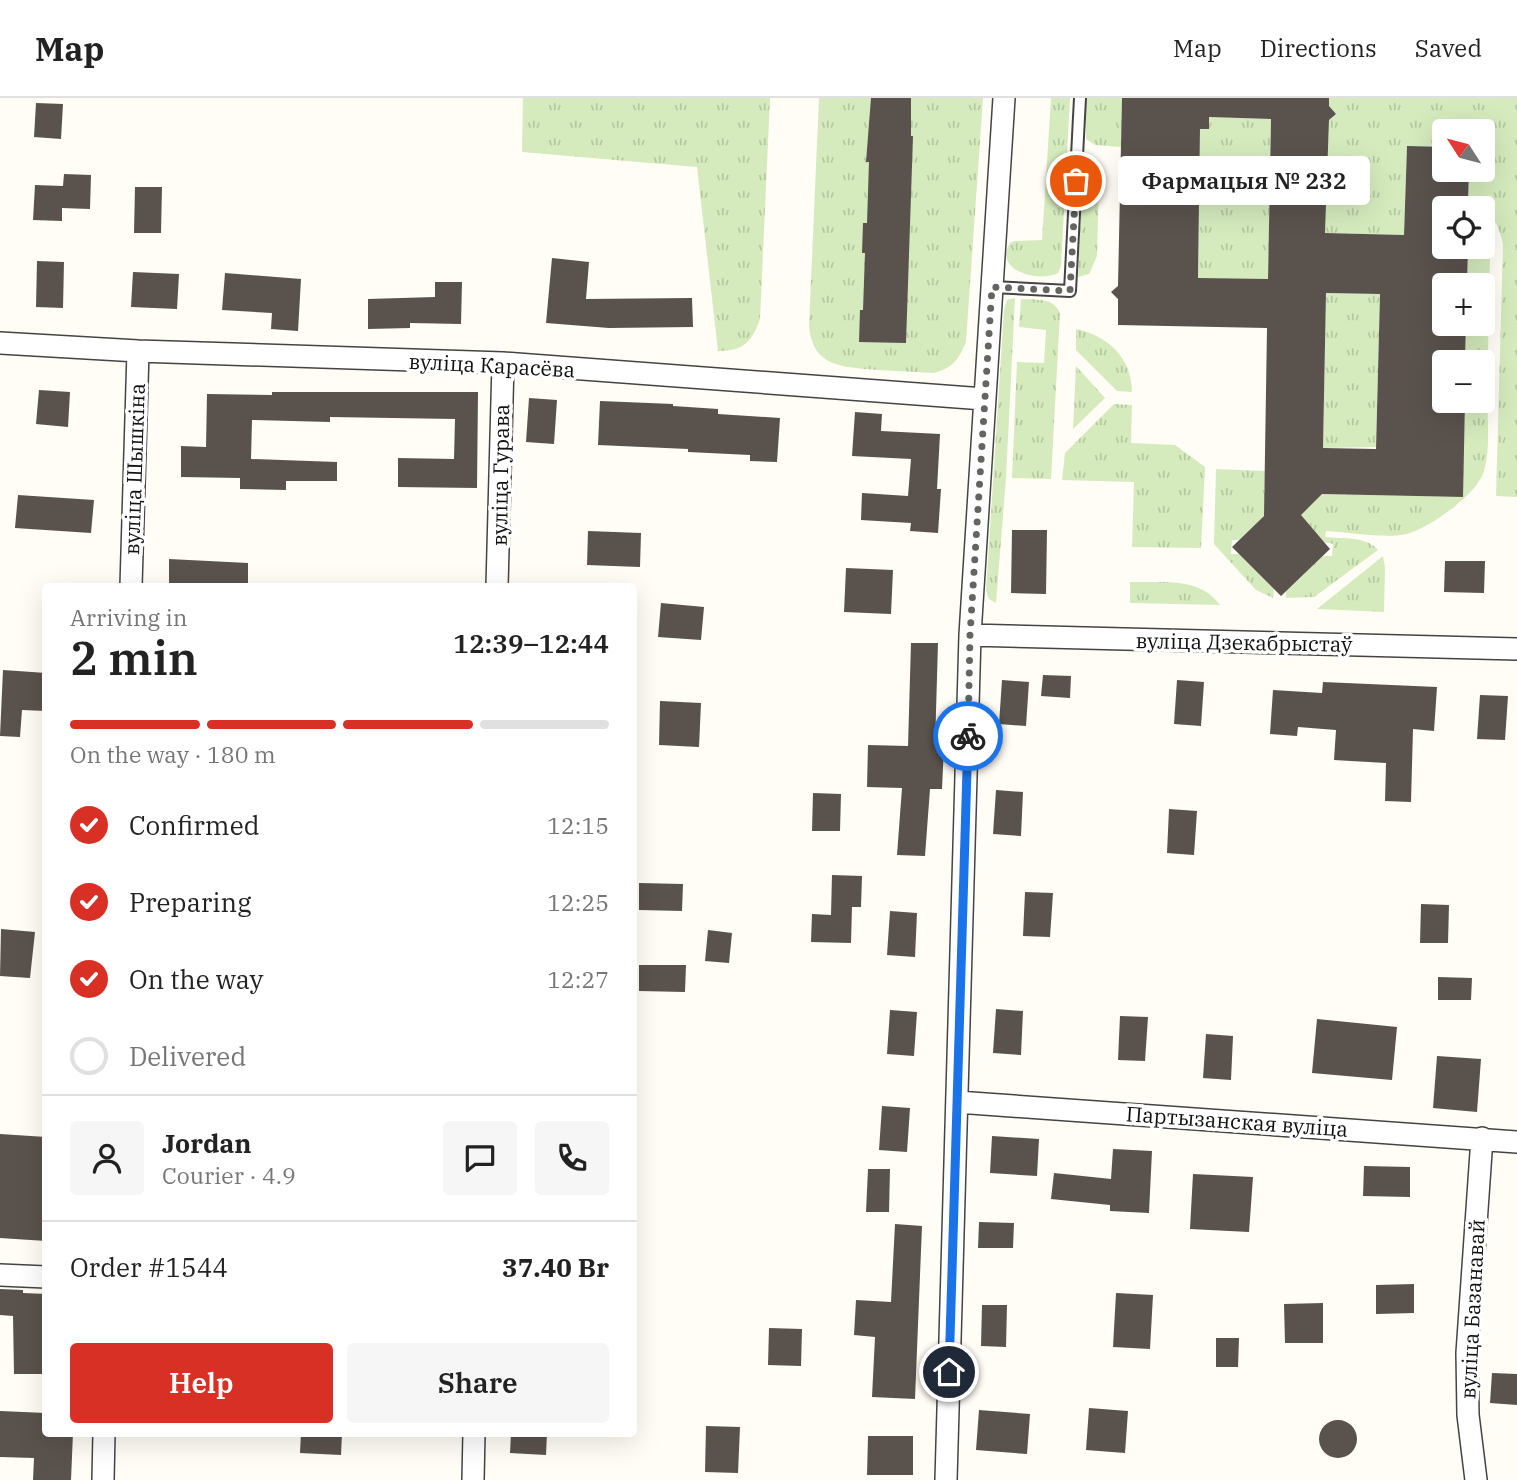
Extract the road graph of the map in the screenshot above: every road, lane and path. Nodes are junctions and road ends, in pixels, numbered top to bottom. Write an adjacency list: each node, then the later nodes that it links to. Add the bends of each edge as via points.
1 (1004, 98): 3 (street)
2 (1080, 98): 3 (lane, via 1070,291)
3 (992, 287): 7 (street)
4 (0, 343): 5 (street, вуліца Карасёва)
5 (138, 351): 6 (street, вуліца Карасёва); 8 (street, вуліца Шышкіна)
6 (503, 363): 7 (street, вуліца Карасёва); 9 (street, вуліца Гурава)
7 (984, 399): 10 (street)
8 (131, 583)
9 (497, 583)
10 (970, 635): 11 (street, вуліца Дзекабрыстаў); 12 (street)
11 (1517, 649)
12 (957, 1102): 13 (street, Партызанская вуліца); 21 (street)
13 (1482, 1138): 14 (street, Партызанская вуліца); 22 (street, вуліца Базанавай, via 1467,1353)
14 (1517, 1142)
15 (0, 1275): 16 (street)
16 (42, 1277)
17 (104, 1437): 19 (street)
18 (474, 1437): 20 (street)
19 (103, 1480)
20 (473, 1480)
21 (946, 1480)
22 (1476, 1480)

